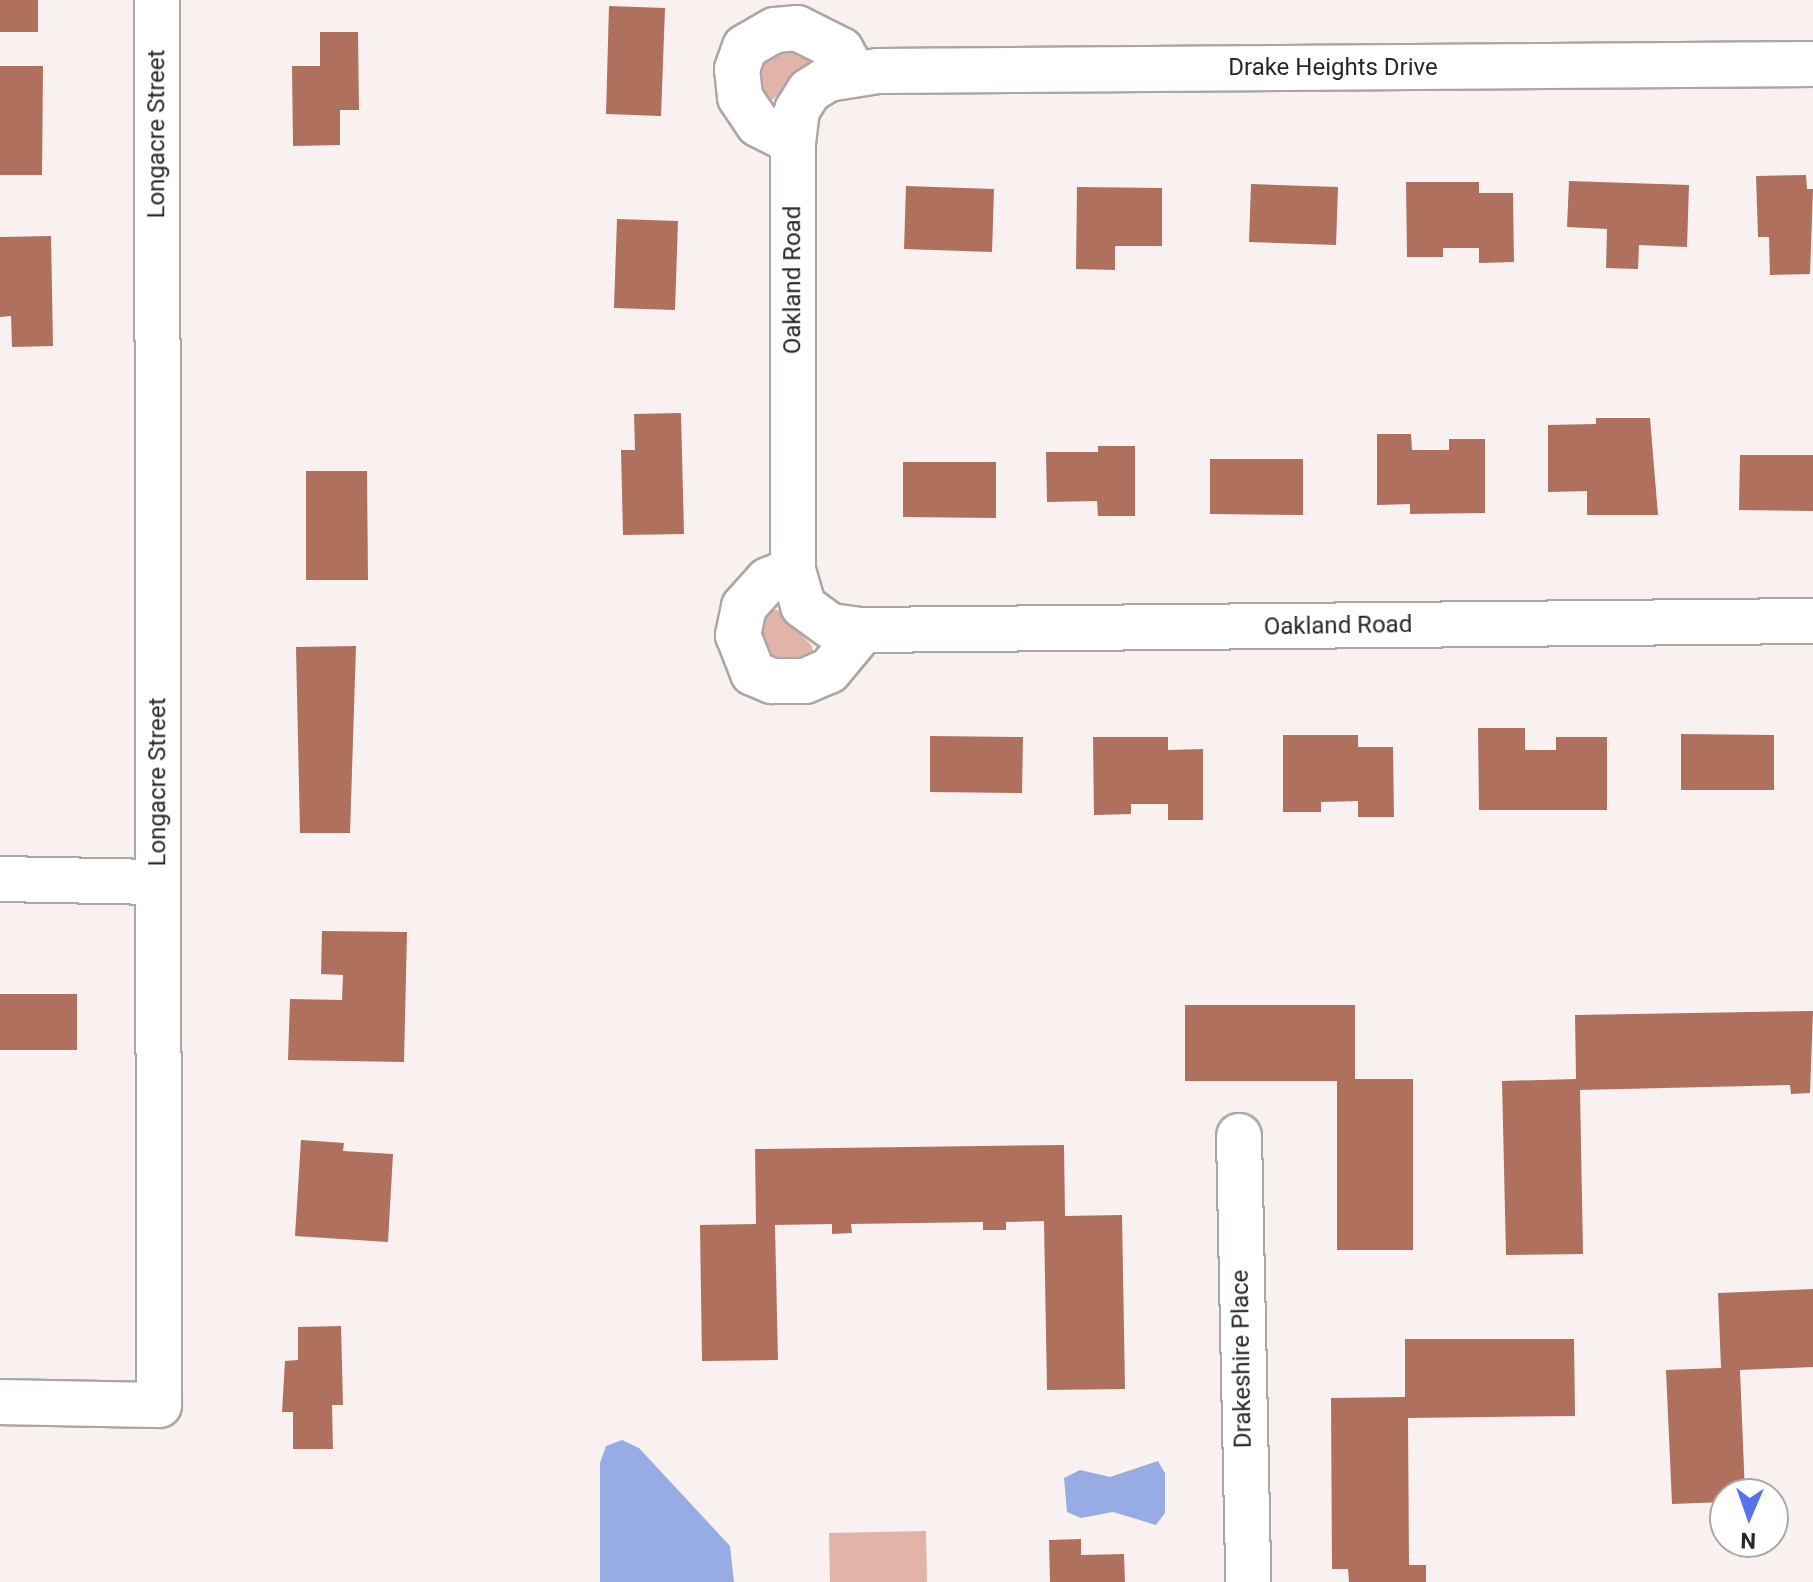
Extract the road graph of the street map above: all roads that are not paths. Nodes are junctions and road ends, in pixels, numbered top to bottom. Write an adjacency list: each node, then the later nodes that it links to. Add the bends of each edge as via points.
1 (157, 0): 10 (street, Longacre Street)
2 (1813, 64): 3 (street, Drake Heights Drive)
3 (853, 72): 4 (street, Drake Heights Drive); 5 (street, via 841,50 797,28 775,30 745,47 737,69 740,97 758,124)
4 (809, 91): 5 (street, Oakland Road, via 797,110)
5 (793, 142): 6 (street, Oakland Road)
6 (793, 570): 8 (street, Oakland Road, via 803,606 814,616 831,626); 8 (street, via 768,580 744,607 738,635 753,673 772,681 805,681 829,671)
7 (1813, 621): 8 (street, Oakland Road)
8 (863, 630)
9 (0, 879): 10 (street)
10 (158, 882): 12 (street, Longacre Street, via 159,1405)
11 (1239, 1136): 13 (street, Drakeshire Place)
12 (0, 1402)
13 (1248, 1582)

